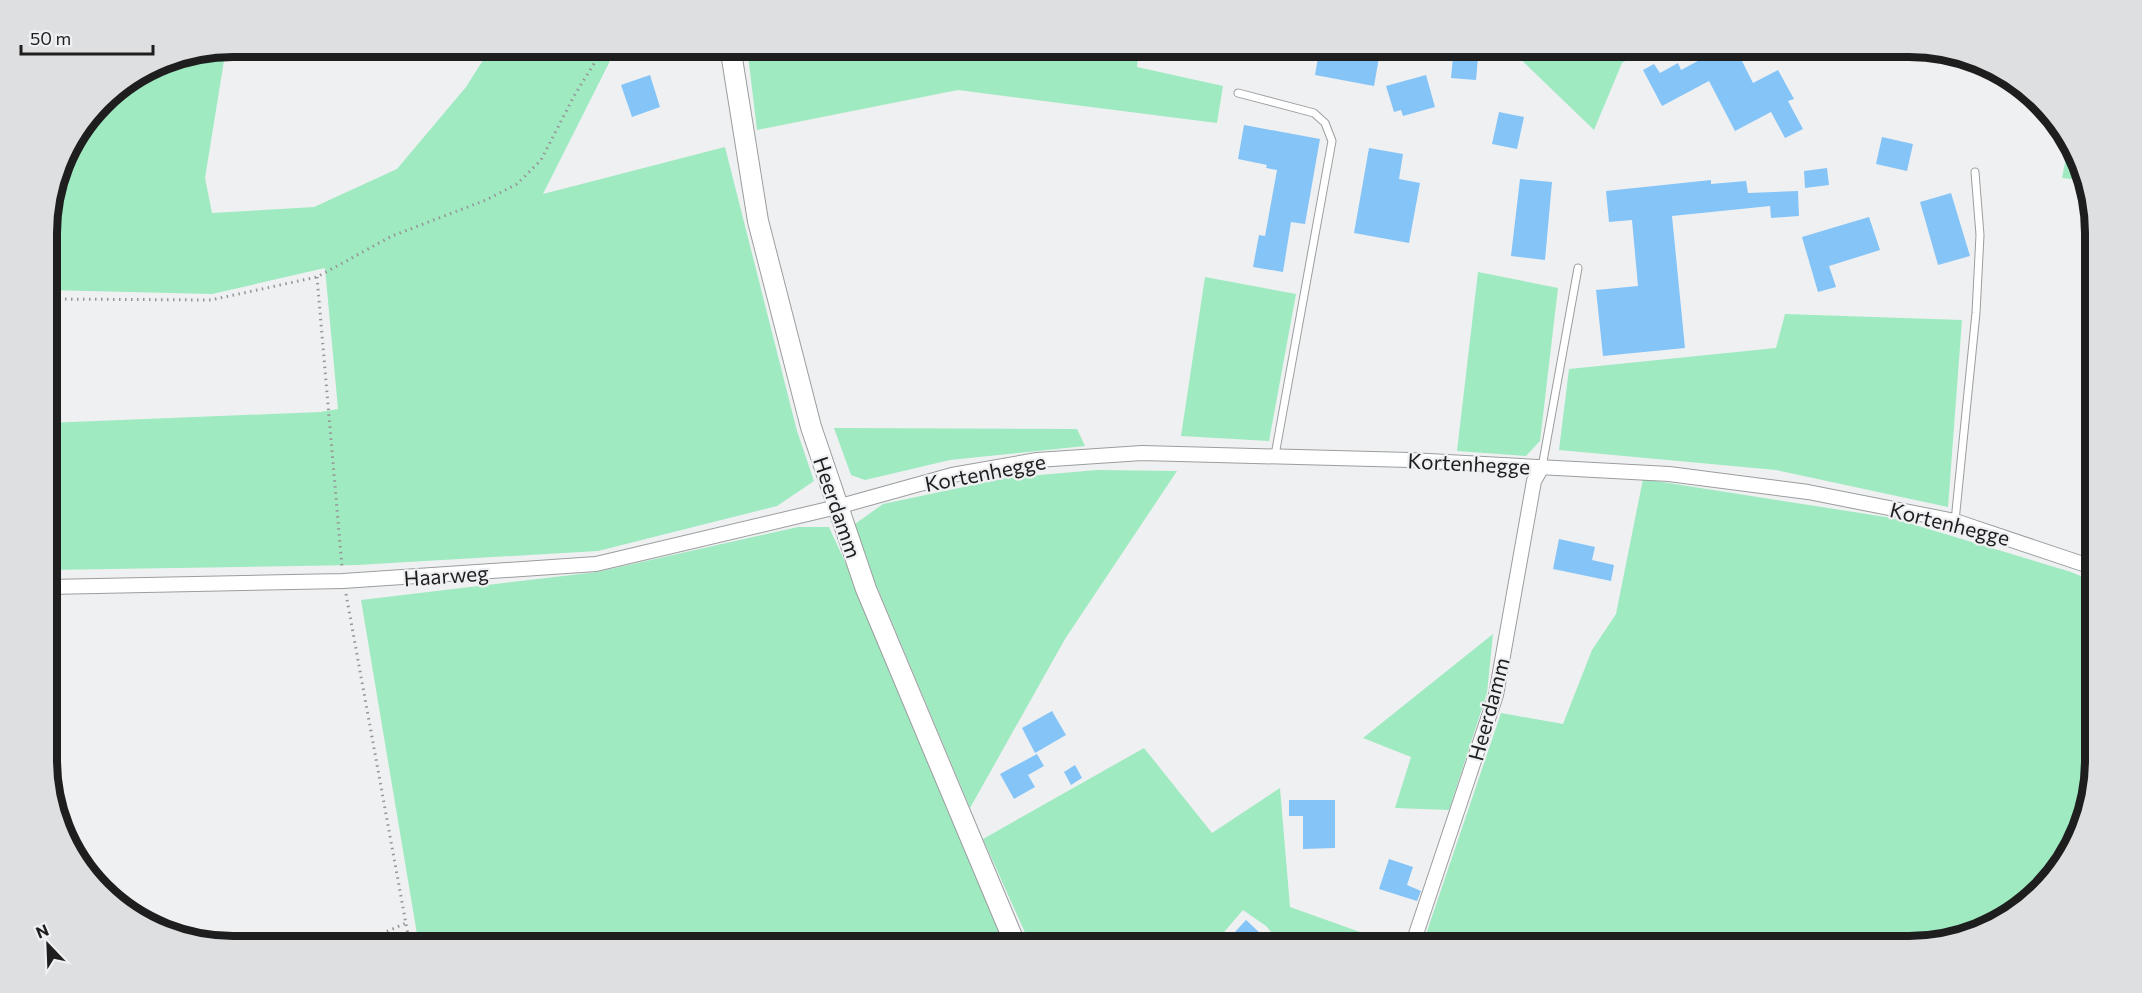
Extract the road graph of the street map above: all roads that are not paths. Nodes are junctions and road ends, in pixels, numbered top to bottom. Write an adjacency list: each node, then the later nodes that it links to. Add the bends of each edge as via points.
1 (732, 57): 7 (street, Heerdamm, via 758,221 811,427)
2 (1238, 93): 5 (lane, via 1314,113 1325,123 1332,141)
3 (1975, 172): 8 (lane, via 1980,235 1978,280)
4 (1578, 268): 6 (lane)
5 (1275, 455): 6 (street, Kortenhegge); 7 (street, Kortenhegge, via 1142,453 1037,460 952,475)
6 (1542, 466): 8 (street, Kortenhegge, via 1669,474 1808,492); 12 (street, Heerdamm, via 1534,481 1496,695)
7 (837, 507): 10 (street, Haarweg, via 596,564 343,582); 11 (street, Heerdamm, via 866,589)
8 (1954, 521): 9 (street, Kortenhegge)
9 (2085, 565)
10 (57, 587)
11 (1012, 936)
12 (1415, 936)

